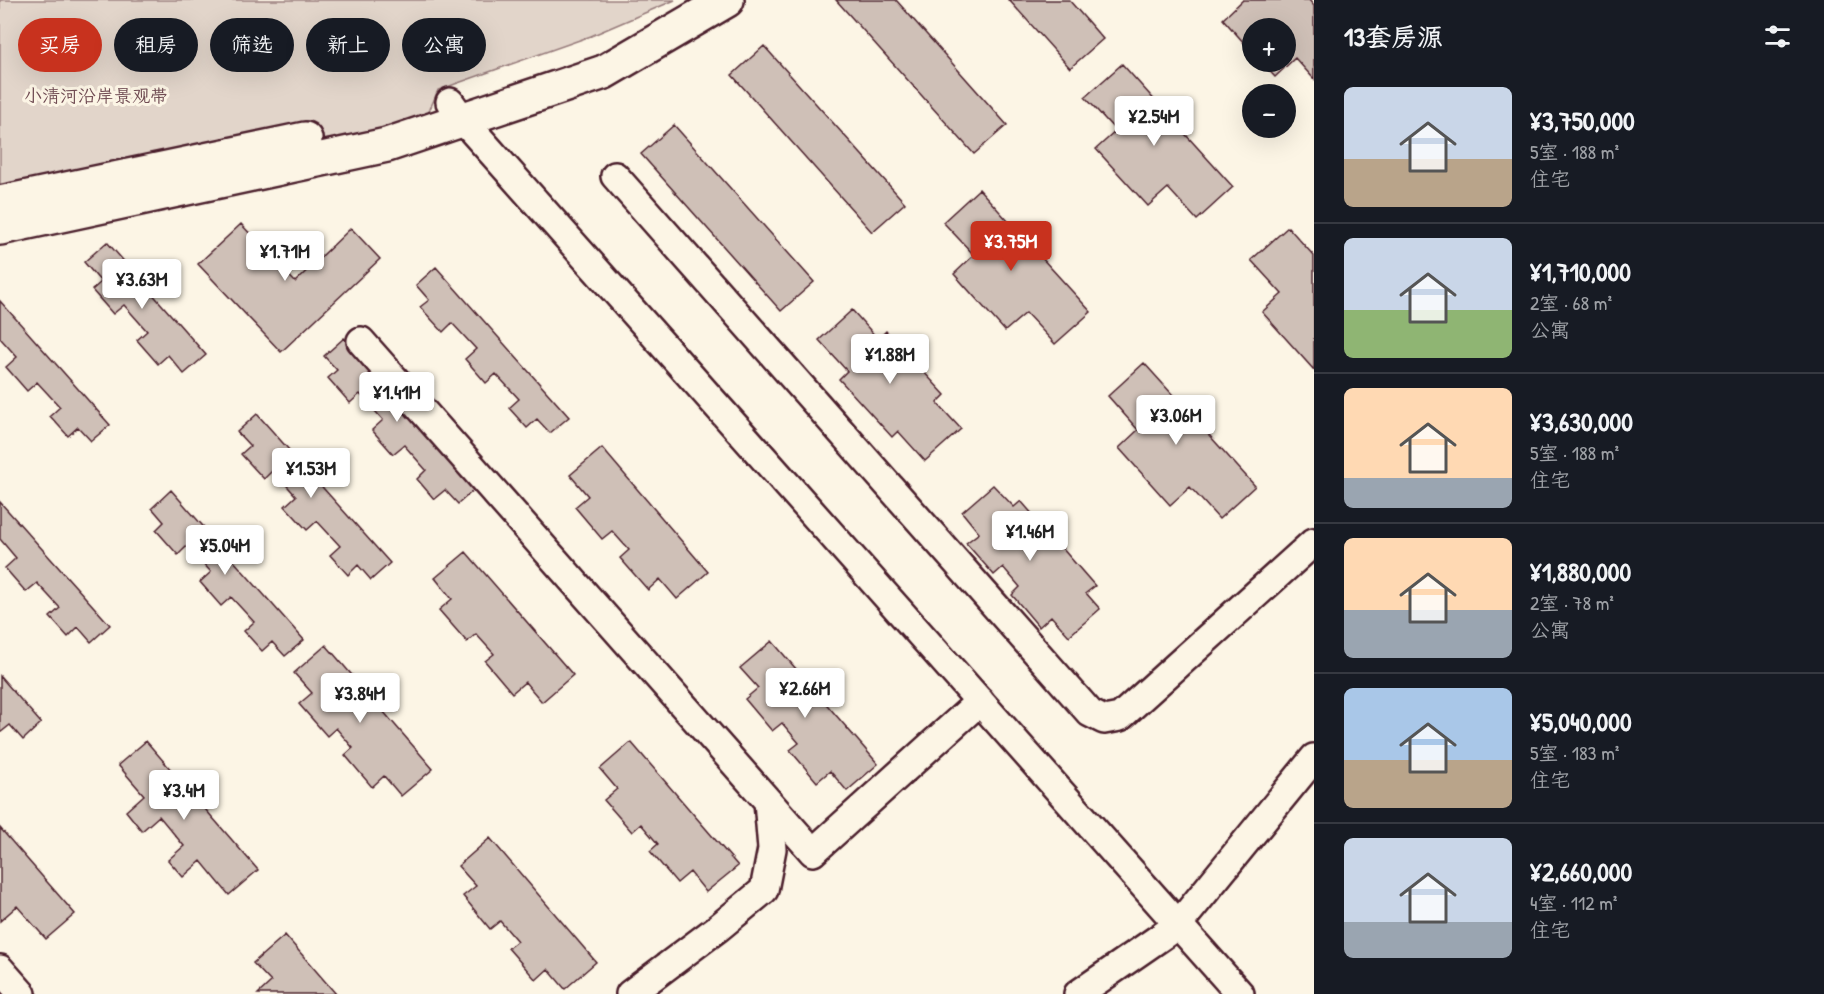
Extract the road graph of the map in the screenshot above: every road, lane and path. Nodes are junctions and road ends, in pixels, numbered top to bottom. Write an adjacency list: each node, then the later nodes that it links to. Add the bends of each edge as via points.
1 (681, 0): 3 (main road, via 592,52)
2 (727, 0): 3 (main road, via 604,72)
3 (456, 111): 5 (main road); 6 (main road, via 387,145); 9 (street)
4 (615, 176): 8 (street, via 1090,713 1104,720 1120,717)
5 (0, 203)
6 (0, 228)
7 (361, 341): 11 (street)
8 (1314, 542)
9 (980, 701): 11 (street, via 813,852); 12 (street)
10 (1314, 758): 12 (street)
11 (768, 801): 15 (street, via 772,849 764,890)
12 (1178, 925): 16 (street); 17 (street)
13 (0, 969): 14 (street)
14 (22, 994)
15 (630, 994)
16 (1078, 994)
17 (1240, 994)

